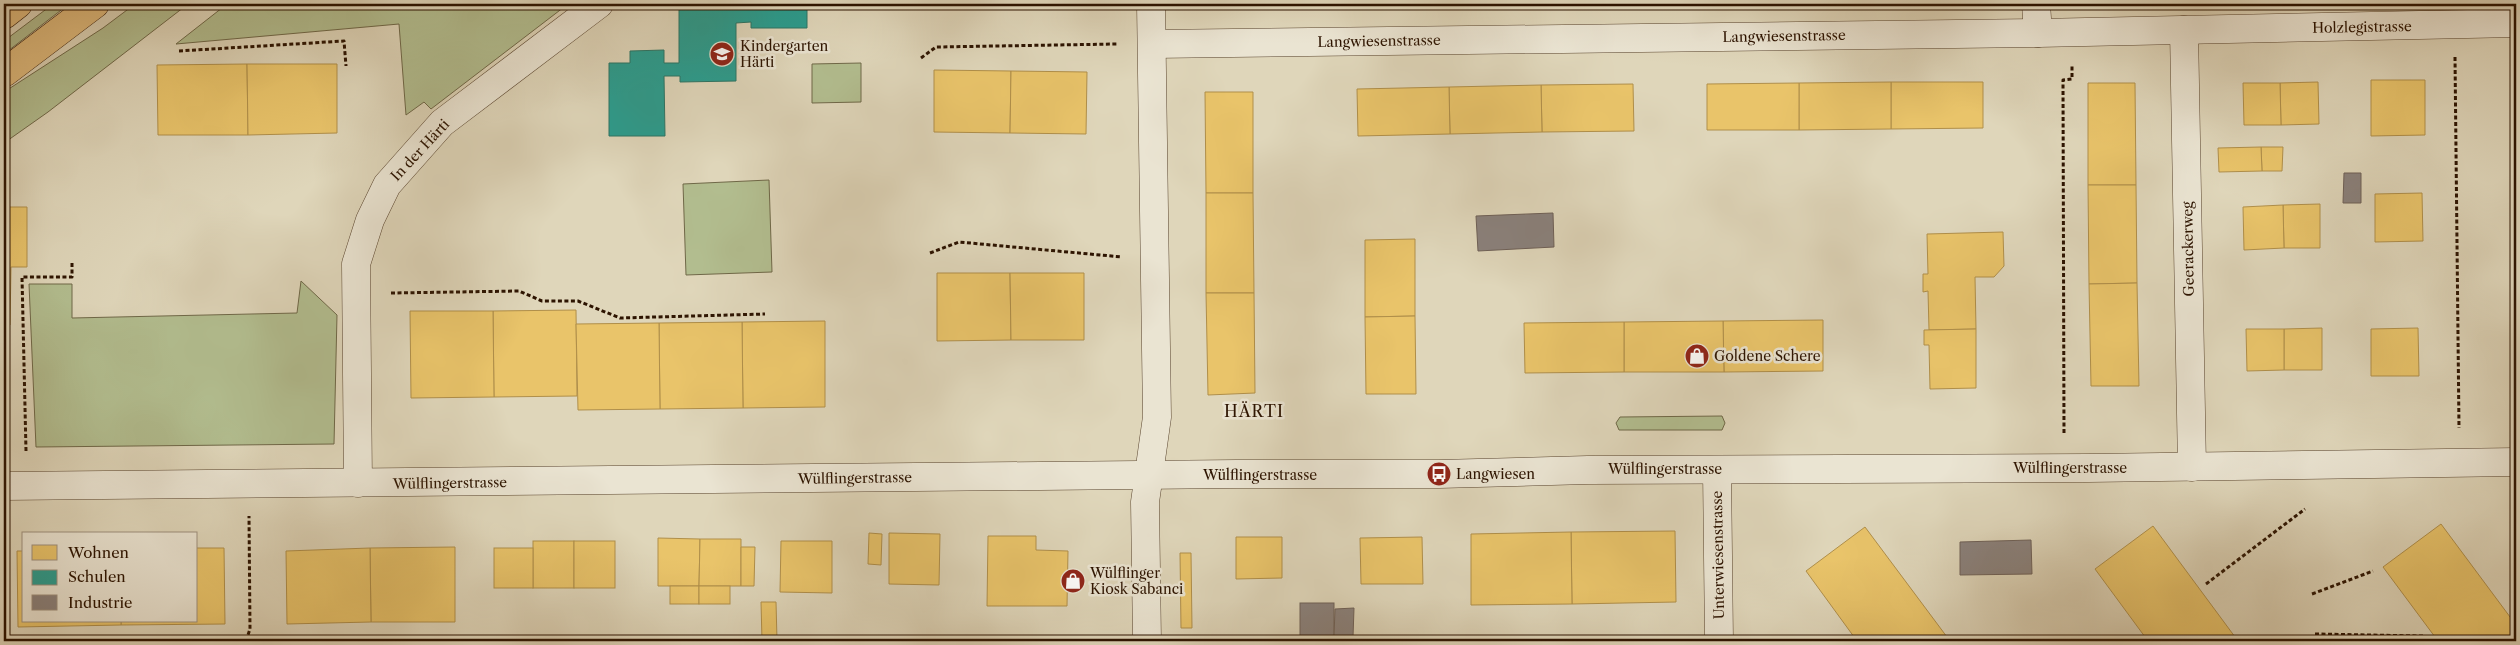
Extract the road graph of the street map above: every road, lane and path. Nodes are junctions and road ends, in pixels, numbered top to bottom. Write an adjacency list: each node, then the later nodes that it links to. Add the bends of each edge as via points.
1 (18, 4): 6 (main road)
2 (95, 4): 16 (main road)
3 (599, 4): 20 (street, In der Härti, via 442,123 396,174 387,185 356,264)
4 (1152, 4): 12 (street)
5 (2036, 4): 11 (street)
6 (4, 15)
7 (2516, 23): 8 (street, Holzlegistrasse)
8 (2455, 25): 9 (street, Holzlegistrasse); 22 (path)
9 (2196, 30): 10 (street); 26 (street, Geerackerweg)
10 (2072, 32): 11 (street); 23 (path, via 2072,79 2063,80)
11 (2038, 33): 12 (street, Langwiesenstrasse)
12 (1152, 44): 14 (path, via 936,47); 18 (street)
13 (179, 51): 15 (path, via 344,41)
14 (921, 58)
15 (346, 66)
16 (4, 73)
17 (930, 253): 18 (path, via 959,242)
18 (1155, 258): 28 (street, via 1157,417)
19 (72, 262): 24 (path, via 72,277 22,277)
20 (356, 293): 21 (path, via 520,291 542,301 578,301 620,318); 29 (street, In der Härti)
21 (765, 314)
22 (2459, 431)
23 (2064, 434)
24 (26, 451)
25 (2516, 462): 26 (street, Wülflingerstrasse)
26 (2192, 467): 27 (street, Wülflingerstrasse)
27 (1717, 470): 28 (street, Wülflingerstrasse); 40 (street, Unterwiesenstrasse)
28 (1148, 476): 29 (street, Wülflingerstrasse); 39 (street, via 1145,502)
29 (358, 483): 30 (street, Wülflingerstrasse)
30 (4, 486)
31 (2305, 509): 34 (path)
32 (249, 513): 38 (path, via 250,629)
33 (2372, 571): 35 (path)
34 (2206, 584)
35 (2312, 594)
36 (2315, 634): 37 (path)
37 (2423, 636)
38 (246, 641)
39 (1148, 641)
40 (1719, 641)

